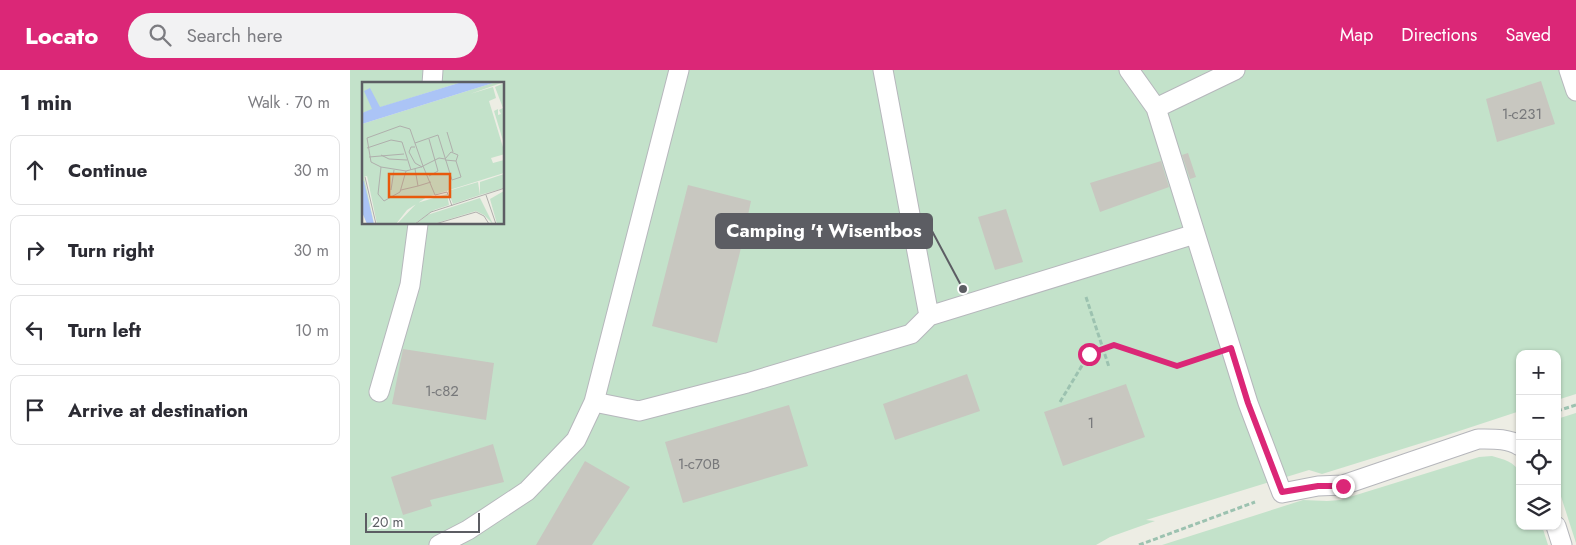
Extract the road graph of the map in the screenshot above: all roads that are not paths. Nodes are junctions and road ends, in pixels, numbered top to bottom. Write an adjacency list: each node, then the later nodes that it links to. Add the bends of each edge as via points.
1 (679, 70): 12 (lane)
2 (883, 70): 10 (lane)
3 (1129, 70): 7 (lane)
4 (1235, 70): 7 (lane)
5 (1570, 70): 6 (lane)
6 (1576, 91)
7 (1156, 108): 9 (lane)
8 (418, 225): 11 (lane, via 410,285)
9 (1195, 234): 10 (lane); 13 (lane, via 1248,403 1282,492 1343,486 1478,439)
10 (930, 316): 12 (lane, via 911,334 639,411)
11 (378, 392)
12 (594, 402): 15 (lane, via 576,440 526,491 468,530)
13 (1516, 443)
14 (1557, 530): 16 (lane)
15 (439, 545)
16 (1562, 545)

